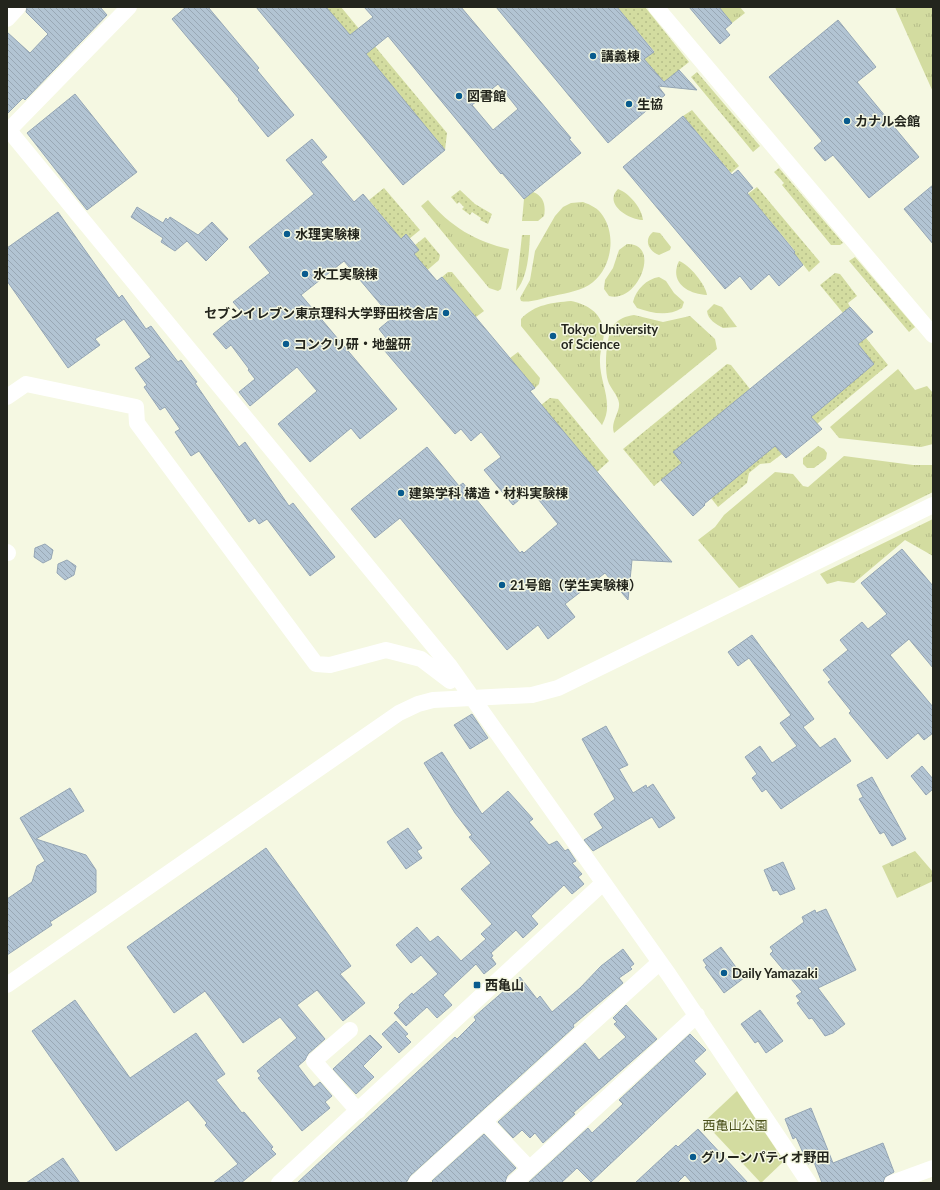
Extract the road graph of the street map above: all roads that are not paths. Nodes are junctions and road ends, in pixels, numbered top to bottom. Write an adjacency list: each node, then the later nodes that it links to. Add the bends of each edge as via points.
1 (18, 7): 4 (street)
2 (129, 7): 5 (street)
3 (656, 7): 6 (street)
4 (7, 19)
5 (8, 130): 10 (street, via 384,585 449,665)
6 (933, 335)
7 (7, 397): 9 (street, via 26,384 136,406 137,423 316,664 330,665 386,650 421,660)
8 (933, 505): 10 (street, via 558,688 532,695)
9 (450, 680)
10 (472, 698): 11 (street); 13 (street, via 433,700 398,713)
11 (603, 883): 12 (street); 16 (street)
12 (660, 962): 14 (street); 17 (street)
13 (7, 985)
14 (697, 1015): 18 (street); 23 (street)
15 (350, 1030): 16 (street, via 314,1061)
16 (358, 1111): 20 (street)
17 (484, 1121): 18 (street); 21 (street)
18 (529, 1168): 22 (street)
19 (933, 1168): 24 (street)
20 (279, 1183)
21 (416, 1183)
22 (514, 1183)
23 (809, 1183)
24 (892, 1183)

